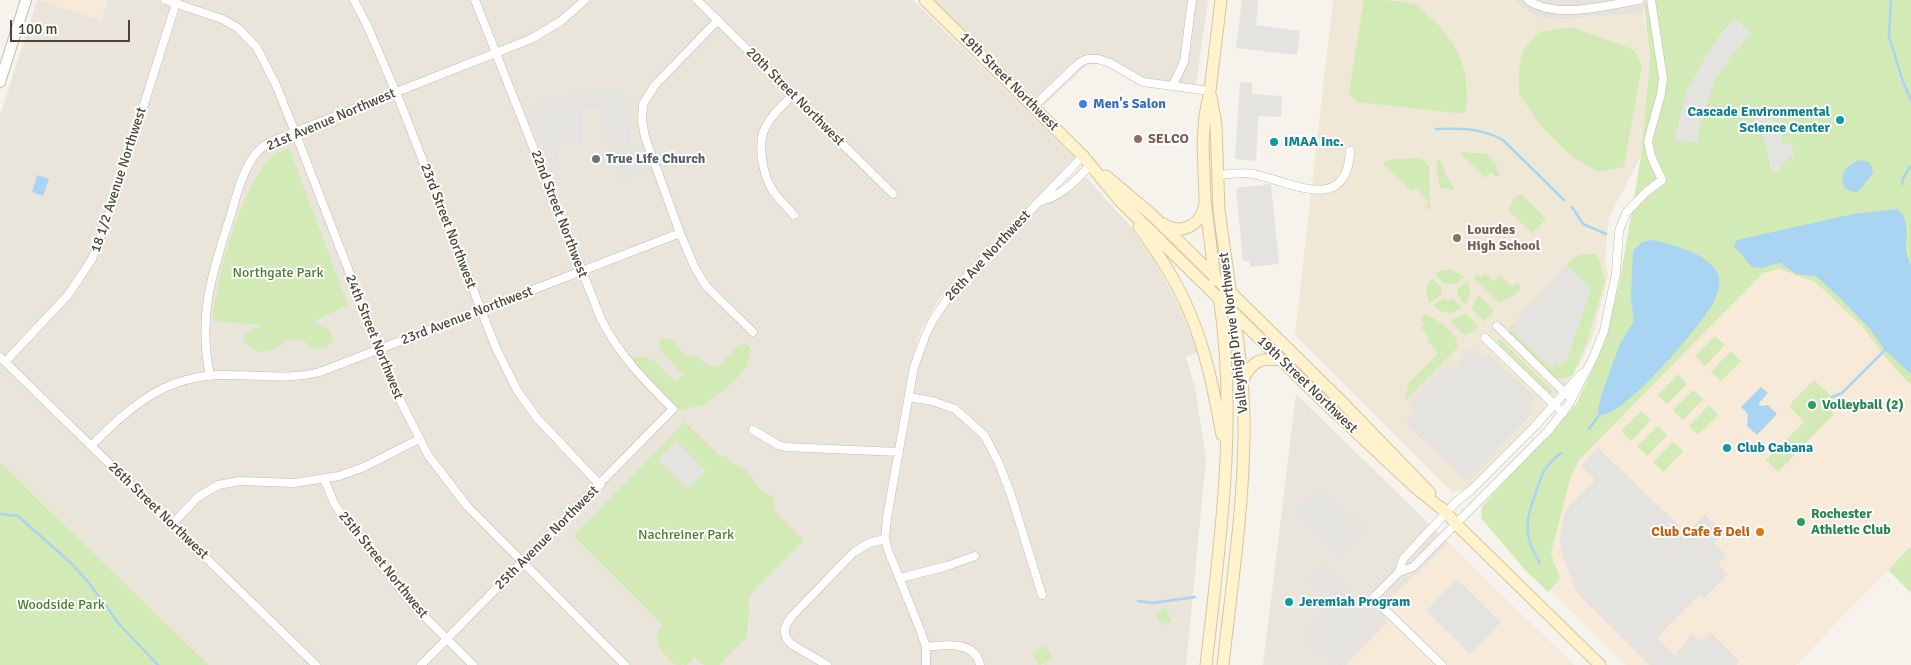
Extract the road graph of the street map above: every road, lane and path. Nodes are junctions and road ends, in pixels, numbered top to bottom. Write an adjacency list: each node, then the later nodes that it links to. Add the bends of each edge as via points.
1 (26, 0): 16 (street)
2 (165, 0): 13 (street, 24th Street Northwest)
3 (354, 0): 19 (street, 23rd Street Northwest)
4 (475, 0): 15 (street, 22nd Street Northwest)
5 (585, 0): 15 (street, 21st Avenue Northwest, via 554,27)
6 (697, 0): 14 (street, 20th Street Northwest)
7 (925, 0): 21 (main road, 19th Street Northwest)
8 (1192, 0): 17 (street, via 1184,62)
9 (1221, 0): 18 (main road, Valleyhigh Drive Northwest)
10 (1528, 0): 11 (street, via 1544,8 1560,10)
11 (1639, 0)
12 (1651, 0): 42 (street, via 1663,78 1648,141 1662,180 1626,214 1619,232 1616,273 1608,313)
13 (176, 2): 22 (street, 24th Street Northwest, via 222,18 248,38 264,60); 43 (street, 18 1/2 Avenue Northwest, via 92,259 68,295)
14 (718, 20): 20 (street, 20th Street Northwest); 31 (street, via 663,75 643,104 643,131)
15 (496, 54): 19 (street, 21st Avenue Northwest); 32 (street, 22nd Street Northwest)
16 (0, 82)
17 (1173, 85): 18 (street); 21 (street, via 1143,82 1110,63 1087,59)
18 (1210, 91): 25 (main road, Valleyhigh Drive Northwest, via 1216,125); 27 (main road, Valleyhigh Drive Northwest, via 1203,143)
19 (396, 92): 22 (street, 21st Avenue Northwest); 36 (street, 23rd Street Northwest)
20 (793, 95): 26 (street, 20th Street Northwest); 29 (street, via 766,126 762,149 770,186)
21 (1034, 106): 24 (main road, 19th Street Northwest)
22 (295, 132): 41 (street, 24th Street Northwest); 45 (street, 21st Avenue Northwest, via 270,142 257,152 236,197 206,299 205,346)
23 (1350, 151): 25 (street, via 1344,178 1324,189 1286,185 1252,174)
24 (1087, 160): 28 (main road, 19th Street Northwest); 30 (main road, 19th Street Northwest); 48 (street, 26th Ave Northwest, via 1067,189 1040,202 941,306 920,350)
25 (1218, 175): 34 (main road, Valleyhigh Drive Northwest, via 1219,211)
26 (893, 194)
27 (1205, 200): 30 (main road, via 1199,218 1187,228 1172,228); 33 (main road, Valleyhigh Drive Northwest)
28 (1120, 201): 35 (main road, 19th Street Northwest); 57 (main road, via 1160,257 1188,309 1211,379)
29 (794, 214)
30 (1152, 215): 33 (main road, 19th Street Northwest)
31 (680, 233): 32 (street, 23rd Avenue Northwest); 39 (street, via 700,278)
32 (581, 272): 36 (street, 23rd Avenue Northwest); 51 (street, 22nd Street Northwest, via 611,338 639,375)
33 (1214, 277): 34 (main road, 19th Street Northwest); 35 (main road, Valleyhigh Drive Northwest)
34 (1230, 293): 37 (main road, Valleyhigh Drive Northwest); 60 (main road, 19th Street Northwest, via 1363,422)
35 (1219, 298): 37 (main road, 19th Street Northwest); 57 (main road, Valleyhigh Drive Northwest, via 1227,385)
36 (481, 310): 41 (street, 23rd Avenue Northwest); 59 (street, 23rd Street Northwest, via 510,378 528,406)
37 (1235, 315): 44 (main road, 19th Street Northwest); 46 (main road, Valleyhigh Drive Northwest)
38 (1496, 326): 47 (street)
39 (753, 332)
40 (1485, 338): 50 (street)
41 (378, 350): 45 (street, 23rd Avenue Northwest, via 300,377); 54 (street, 24th Street Northwest)
42 (1594, 356): 47 (street); 49 (street)
43 (3, 359): 55 (street, 26th Street Northwest)
44 (1281, 360): 46 (main road, via 1264,359 1255,363); 60 (main road, 19th Street Northwest, via 1416,488)
45 (210, 375): 55 (street, 23rd Avenue Northwest, via 174,384 142,400)
46 (1242, 381): 79 (main road, Valleyhigh Drive Northwest, via 1242,482)
47 (1565, 393): 49 (street); 50 (street)
48 (909, 397): 56 (street, 26th Ave Northwest); 68 (street, via 932,400 955,409 984,435 1011,495)
49 (1571, 400): 52 (street)
50 (1553, 405): 52 (street); 60 (street)
51 (673, 409): 59 (street, 25th Avenue Northwest)
52 (1563, 413): 62 (street)
53 (753, 430): 56 (street, via 785,447)
54 (419, 439): 58 (street, via 364,467); 65 (street, 24th Street Northwest, via 452,488)
55 (92, 446): 61 (street, 26th Street Northwest)
56 (898, 452): 63 (street, 26th Ave Northwest)
57 (1227, 457): 78 (main road, Valleyhigh Drive Northwest)
58 (324, 479): 61 (street, via 294,483 240,481 218,485 198,497); 69 (street, 25th Street Northwest, via 334,503 348,523 399,589)
59 (600, 485): 65 (street, 25th Avenue Northwest)
60 (1447, 513): 62 (main road, 19th Street Northwest); 66 (street, via 1403,559)
61 (172, 524): 71 (street, 26th Street Northwest)
62 (1456, 524): 66 (street, via 1412,567); 81 (main road, 19th Street Northwest)
63 (885, 539): 67 (street); 75 (street, via 869,543 853,553 785,626 786,640)
64 (975, 556): 67 (street)
65 (523, 563): 69 (street, 25th Avenue Northwest); 74 (street, 24th Street Northwest)
66 (1399, 572): 80 (street, via 1373,598)
67 (900, 578): 70 (street)
68 (1042, 595)
69 (446, 639): 72 (street, 25th Avenue Northwest); 73 (street, 25th Street Northwest)
70 (926, 647): 76 (street); 77 (street, via 966,647 977,657)
71 (316, 665)
72 (421, 665)
73 (473, 665)
74 (625, 665)
75 (827, 665)
76 (926, 665)
77 (980, 665)
78 (1206, 665)
79 (1222, 665)
80 (1442, 665)
81 (1600, 665)

